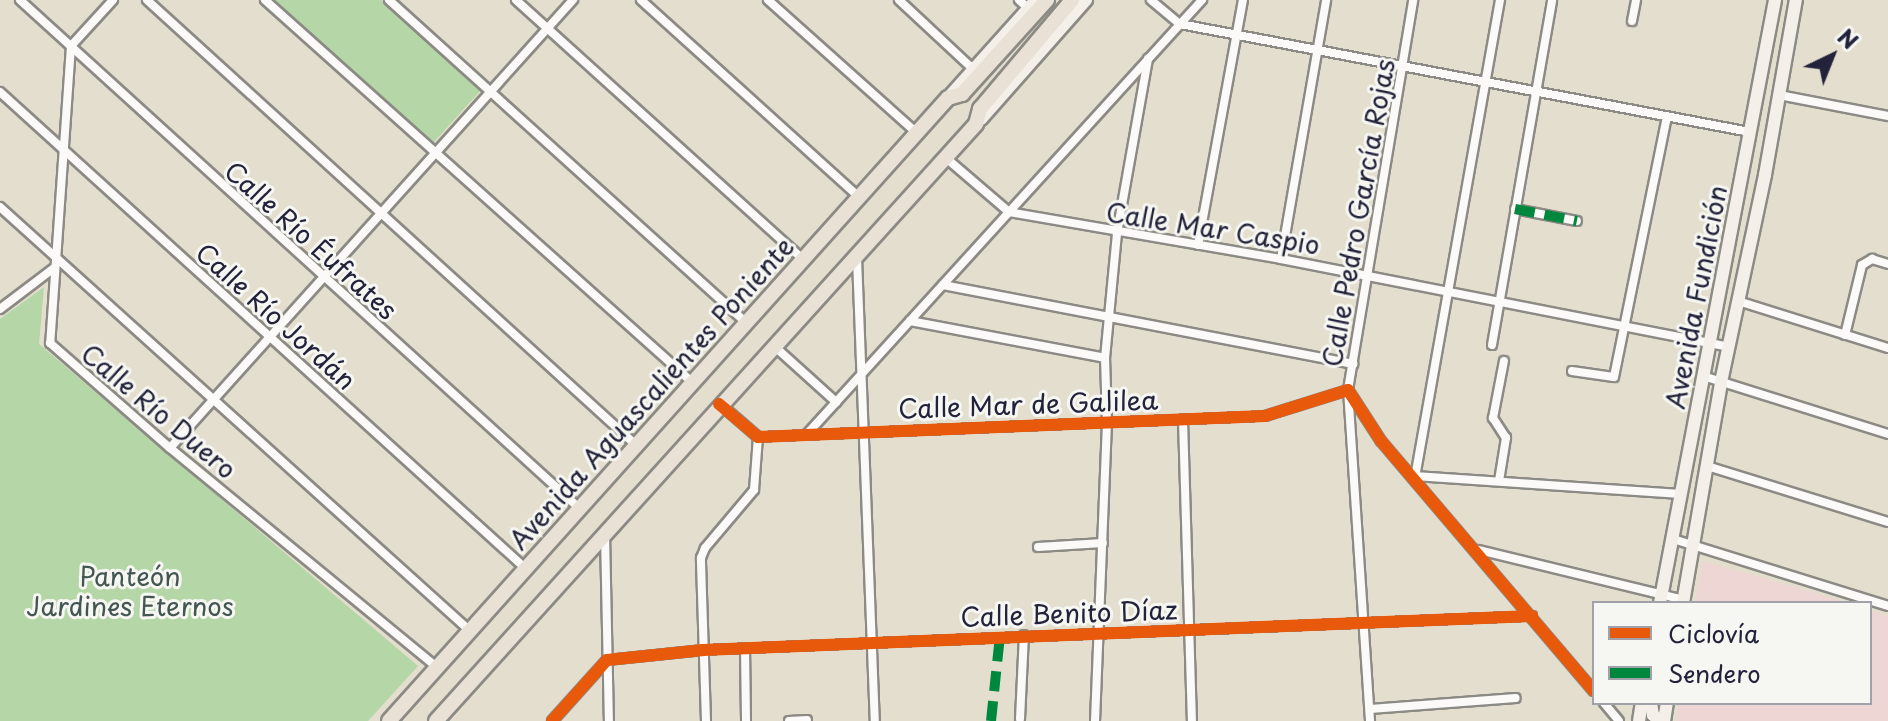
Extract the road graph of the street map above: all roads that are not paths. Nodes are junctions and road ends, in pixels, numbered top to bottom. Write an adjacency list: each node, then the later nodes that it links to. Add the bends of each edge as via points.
1 (20, 0): 29 (street, Calle Río Éufrates)
2 (113, 0): 29 (street)
3 (147, 0): 52 (street)
4 (265, 0): 46 (street)
5 (389, 0): 36 (street)
6 (516, 0): 27 (street)
7 (573, 0): 27 (street)
8 (641, 0): 48 (street)
9 (768, 0): 44 (street)
10 (899, 0): 33 (street)
11 (1047, 0): 39 (main road, Avenida Aguascalientes Poniente, via 962,94)
12 (1072, 0): 42 (main road, via 980,109)
13 (1086, 0): 42 (street)
14 (1151, 0): 26 (street)
15 (1202, 0): 26 (street)
16 (1243, 0): 28 (street)
17 (1326, 0): 30 (street)
18 (1413, 0): 32 (street, Calle Pedro García Rojas)
19 (1500, 0): 34 (street)
20 (1552, 0): 37 (street)
21 (1636, 0): 25 (street)
22 (1775, 0): 43 (street, Avenida Fundición)
23 (1796, 0): 38 (street, Avenida Fundición)
24 (1028, 3): 33 (street, Avenida Aguascalientes Poniente)
25 (1632, 21)
26 (1180, 24): 28 (street); 31 (street)
27 (548, 28): 36 (street); 59 (street)
28 (1237, 35): 30 (street); 55 (street)
29 (71, 46): 45 (street, Calle Río Duero); 63 (street, Calle Río Éufrates)
30 (1318, 50): 32 (street); 58 (street)
31 (1148, 59): 51 (street); 54 (street)
32 (1403, 67): 34 (street); 62 (street, Calle Pedro García Rojas)
33 (973, 69): 39 (street, Avenida Aguascalientes Poniente)
34 (1485, 82): 37 (street); 65 (street)
35 (0, 92): 45 (street, Calle Río Jordán)
36 (490, 92): 46 (street); 71 (street)
37 (1536, 92): 41 (street); 50 (street)
38 (1779, 95): 40 (street); 67 (street, Avenida Fundición)
39 (948, 98): 44 (main road, Avenida Aguascalientes Poniente)
40 (1888, 116)
41 (1667, 117): 43 (street); 72 (street)
42 (976, 124): 47 (main road)
43 (1750, 132): 75 (street, Avenida Fundición)
44 (918, 134): 48 (main road, Avenida Aguascalientes Poniente)
45 (63, 148): 57 (street, Calle Río Duero); 74 (street, Calle Río Jordán)
46 (435, 154): 52 (street); 87 (street)
47 (946, 158): 51 (street, Calle Mar Caspio); 56 (main road)
48 (859, 197): 59 (main road, Avenida Aguascalientes Poniente)
49 (0, 207): 57 (street)
50 (1515, 209): 53 (street); 66 (street)
51 (1009, 212): 54 (street, Calle Mar Caspio); 64 (street)
52 (381, 213): 63 (street); 98 (street)
53 (1577, 221)
54 (1117, 233): 55 (street, Calle Mar Caspio); 69 (street)
55 (1198, 245): 58 (street, Calle Mar Caspio)
56 (857, 253): 76 (main road); 84 (street)
57 (55, 256): 61 (street, Calle Río Duero); 89 (street)
58 (1281, 259): 62 (street, Calle Mar Caspio)
59 (804, 260): 71 (main road, Avenida Aguascalientes Poniente)
60 (1888, 264): 73 (street, via 1872,259 1862,265)
61 (54, 268): 68 (street); 99 (street, Calle Río Duero, via 50,343)
62 (1366, 275): 65 (street, Calle Mar Caspio); 82 (street, Calle Pedro García Rojas)
63 (322, 279): 74 (street); 104 (street, Calle Río Éufrates)
64 (943, 285): 69 (street); 70 (street)
65 (1447, 291): 66 (street, Calle Mar Caspio); 101 (street)
66 (1499, 300): 72 (street, Calle Mar Caspio); 77 (street)
67 (1738, 301): 73 (street); 78 (street, Avenida Fundición)
68 (0, 309)
69 (1109, 314): 80 (street); 82 (street)
70 (910, 321): 80 (street); 84 (street)
71 (747, 324): 87 (main road, Avenida Aguascalientes Poniente)
72 (1629, 327): 75 (street, Calle Mar Caspio); 83 (street, via 1614,377)
73 (1845, 335): 79 (street)
74 (269, 338): 89 (street); 112 (street, Calle Río Jordán)
75 (1711, 343): 78 (street, Calle Mar Caspio); 85 (street, Avenida Fundición)
76 (774, 345): 90 (street); 91 (main road)
77 (1492, 345)
78 (1728, 347): 86 (street, Avenida Fundición)
79 (1888, 348)
80 (1105, 358): 93 (street)
81 (1504, 361): 102 (street, via 1493,418 1506,438)
82 (1353, 364): 88 (street, Calle Pedro García Rojas)
83 (1572, 371)
84 (860, 376): 90 (street); 94 (street)
85 (1703, 376): 86 (street); 103 (street, Avenida Fundición)
86 (1721, 382): 96 (street); 100 (street, Avenida Fundición)
87 (693, 383): 98 (main road, Avenida Aguascalientes Poniente)
88 (1348, 390): 92 (street, Calle Mar de Galilea, via 1265,416); 101 (street, via 1374,431); 117 (street, Calle Pedro García Rojas)
89 (214, 399): 99 (street); 118 (street)
90 (836, 402): 95 (street)
91 (719, 404): 97 (street); 106 (main road)
92 (1183, 420): 93 (street, Calle Mar de Galilea); 119 (street)
93 (1107, 424): 94 (street, Calle Mar de Galilea); 108 (street)
94 (864, 432): 95 (street, Calle Mar de Galilea); 122 (street)
95 (807, 434): 97 (street, Calle Mar de Galilea)
96 (1888, 434)
97 (758, 437): 124 (street, via 754,490 701,558)
98 (637, 446): 104 (main road, Avenida Aguascalientes Poniente)
99 (170, 448): 126 (street, Calle Río Duero)
100 (1707, 466): 105 (street); 109 (street, Avenida Fundición)
101 (1415, 476): 102 (street); 111 (street)
102 (1499, 481): 103 (street)
103 (1680, 494): 107 (street, Avenida Fundición)
104 (579, 508): 112 (main road, Avenida Aguascalientes Poniente)
105 (1888, 522)
106 (605, 531): 125 (street); 135 (main road)
107 (1673, 539): 109 (street); 113 (street, Avenida Fundición)
108 (1103, 543): 110 (street); 120 (street)
109 (1693, 545): 114 (street, Avenida Fundición); 115 (street)
110 (1038, 547)
111 (1477, 550): 113 (street); 116 (street)
112 (525, 568): 118 (main road, Avenida Aguascalientes Poniente)
113 (1660, 599)
114 (1684, 601)
115 (1888, 606)
116 (1532, 616): 117 (street, Calle Benito Díaz); 127 (street)
117 (1364, 622): 119 (street, Calle Benito Díaz); 131 (street, Calle Pedro García Rojas)
118 (469, 630): 126 (main road, Avenida Aguascalientes Poniente)
119 (1190, 631): 120 (street, Calle Benito Díaz); 143 (street)
120 (1100, 633): 121 (street, Calle Benito Díaz); 142 (street)
121 (1024, 635): 122 (street, Calle Benito Díaz); 132 (street)
122 (872, 641): 123 (street, Calle Benito Díaz); 141 (street)
123 (745, 648): 124 (street, Calle Benito Díaz); 139 (street)
124 (703, 650): 125 (street, Calle Benito Díaz); 138 (street)
125 (607, 660): 136 (street); 137 (street)
126 (437, 667): 134 (main road, Avenida Aguascalientes Poniente)
127 (1592, 689)
128 (1516, 698): 131 (street)
129 (1606, 705): 145 (street)
130 (1651, 705): 146 (street, via 1653,715)
131 (1370, 709): 144 (street, Calle Pedro García Rojas)
132 (1020, 719)
133 (807, 720): 140 (street)
134 (389, 721)
135 (436, 721)
136 (552, 721)
137 (609, 721)
138 (706, 721)
139 (746, 721)
140 (789, 721)
141 (875, 721)
142 (1095, 721)
143 (1192, 721)
144 (1370, 721)
145 (1619, 721)
146 (1662, 721)

